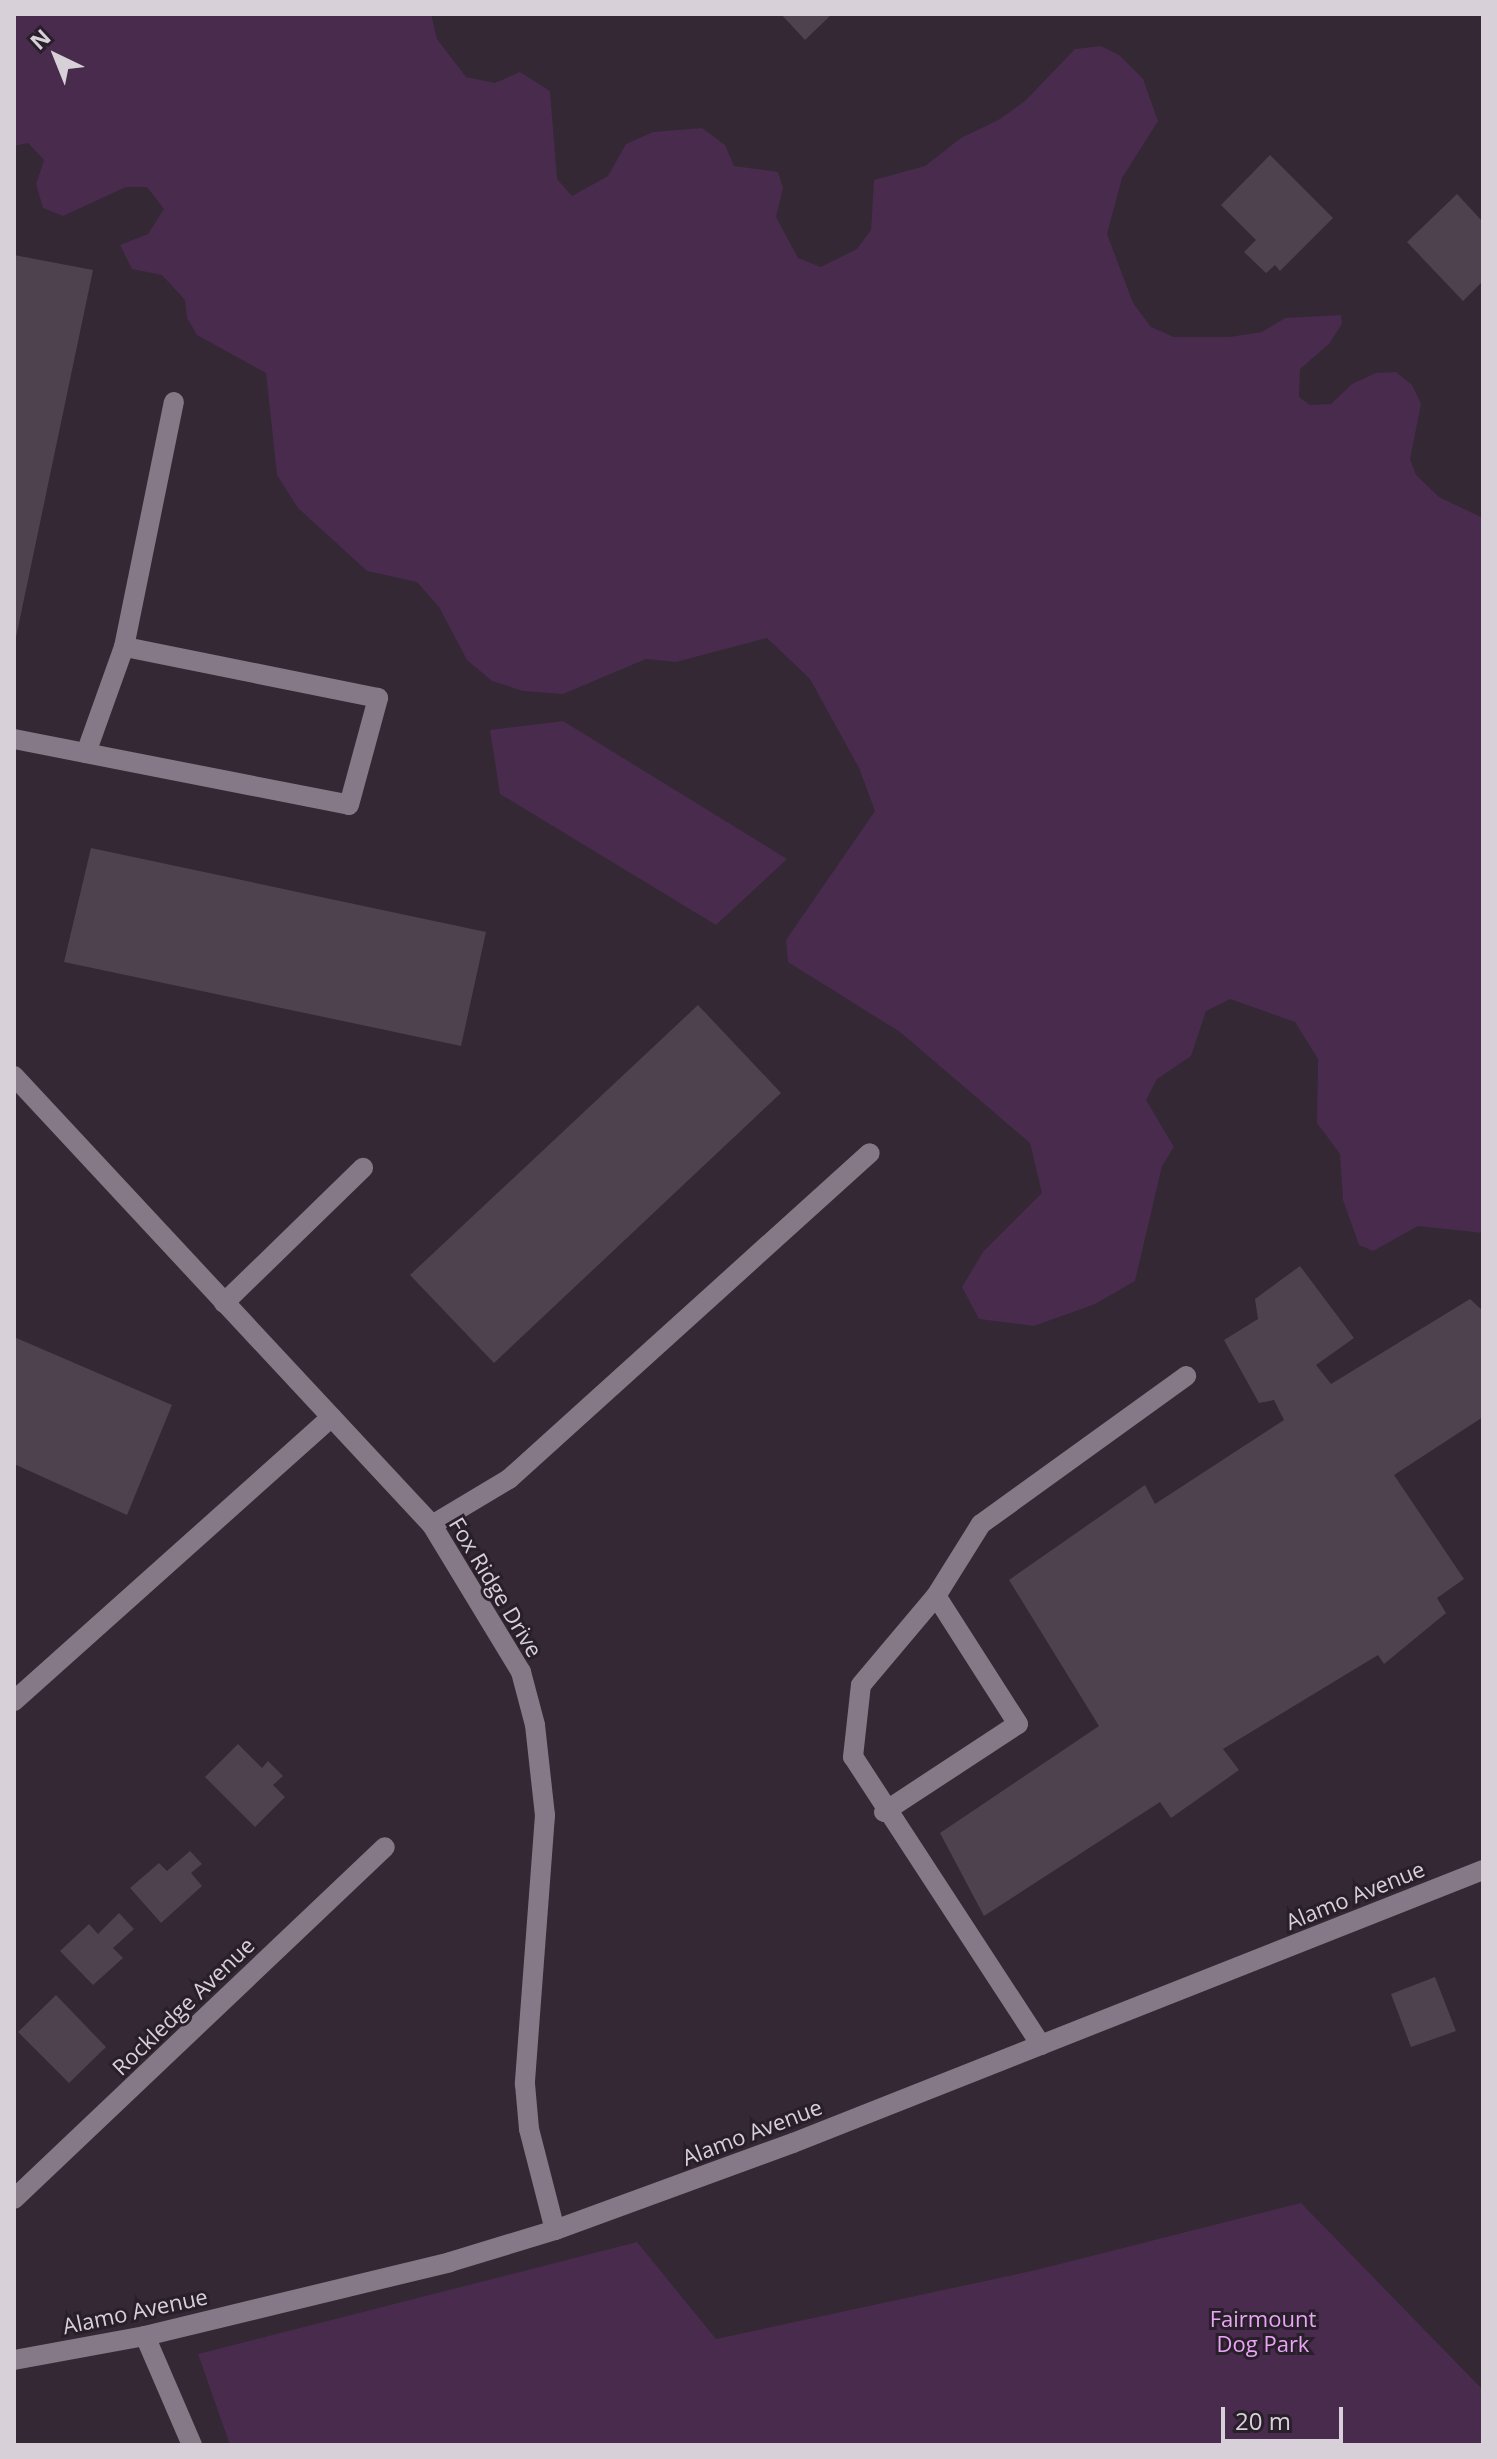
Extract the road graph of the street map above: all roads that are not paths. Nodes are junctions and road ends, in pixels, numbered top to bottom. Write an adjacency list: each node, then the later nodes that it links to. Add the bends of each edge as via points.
1 (174, 402): 2 (street)
2 (124, 647): 4 (street); 4 (street, via 378,698 349,805)
3 (14, 739): 4 (street)
4 (86, 753)
5 (14, 1076): 8 (street, Fox Ridge Drive)
6 (870, 1153): 11 (street, via 509,1479)
7 (363, 1168): 8 (street)
8 (224, 1303): 10 (street, Fox Ridge Drive)
9 (1186, 1376): 12 (street, via 981,1524)
10 (332, 1417): 11 (street, Fox Ridge Drive); 13 (street)
11 (432, 1525): 19 (street, Fox Ridge Drive, via 521,1672 535,1725 545,1815 525,2084 529,2129)
12 (936, 1596): 14 (street, via 861,1685 853,1757); 14 (street, via 1018,1724)
13 (14, 1701)
14 (884, 1812): 17 (street)
15 (385, 1847): 18 (street, Rockledge Avenue)
16 (1483, 1870): 17 (street, Alamo Avenue)
17 (1041, 2045): 19 (street, Alamo Avenue)
18 (14, 2199)
19 (555, 2230): 20 (street, Alamo Avenue, via 450,2262)
20 (145, 2336): 21 (street, Alamo Avenue); 22 (street)
21 (14, 2360)
22 (192, 2445)

